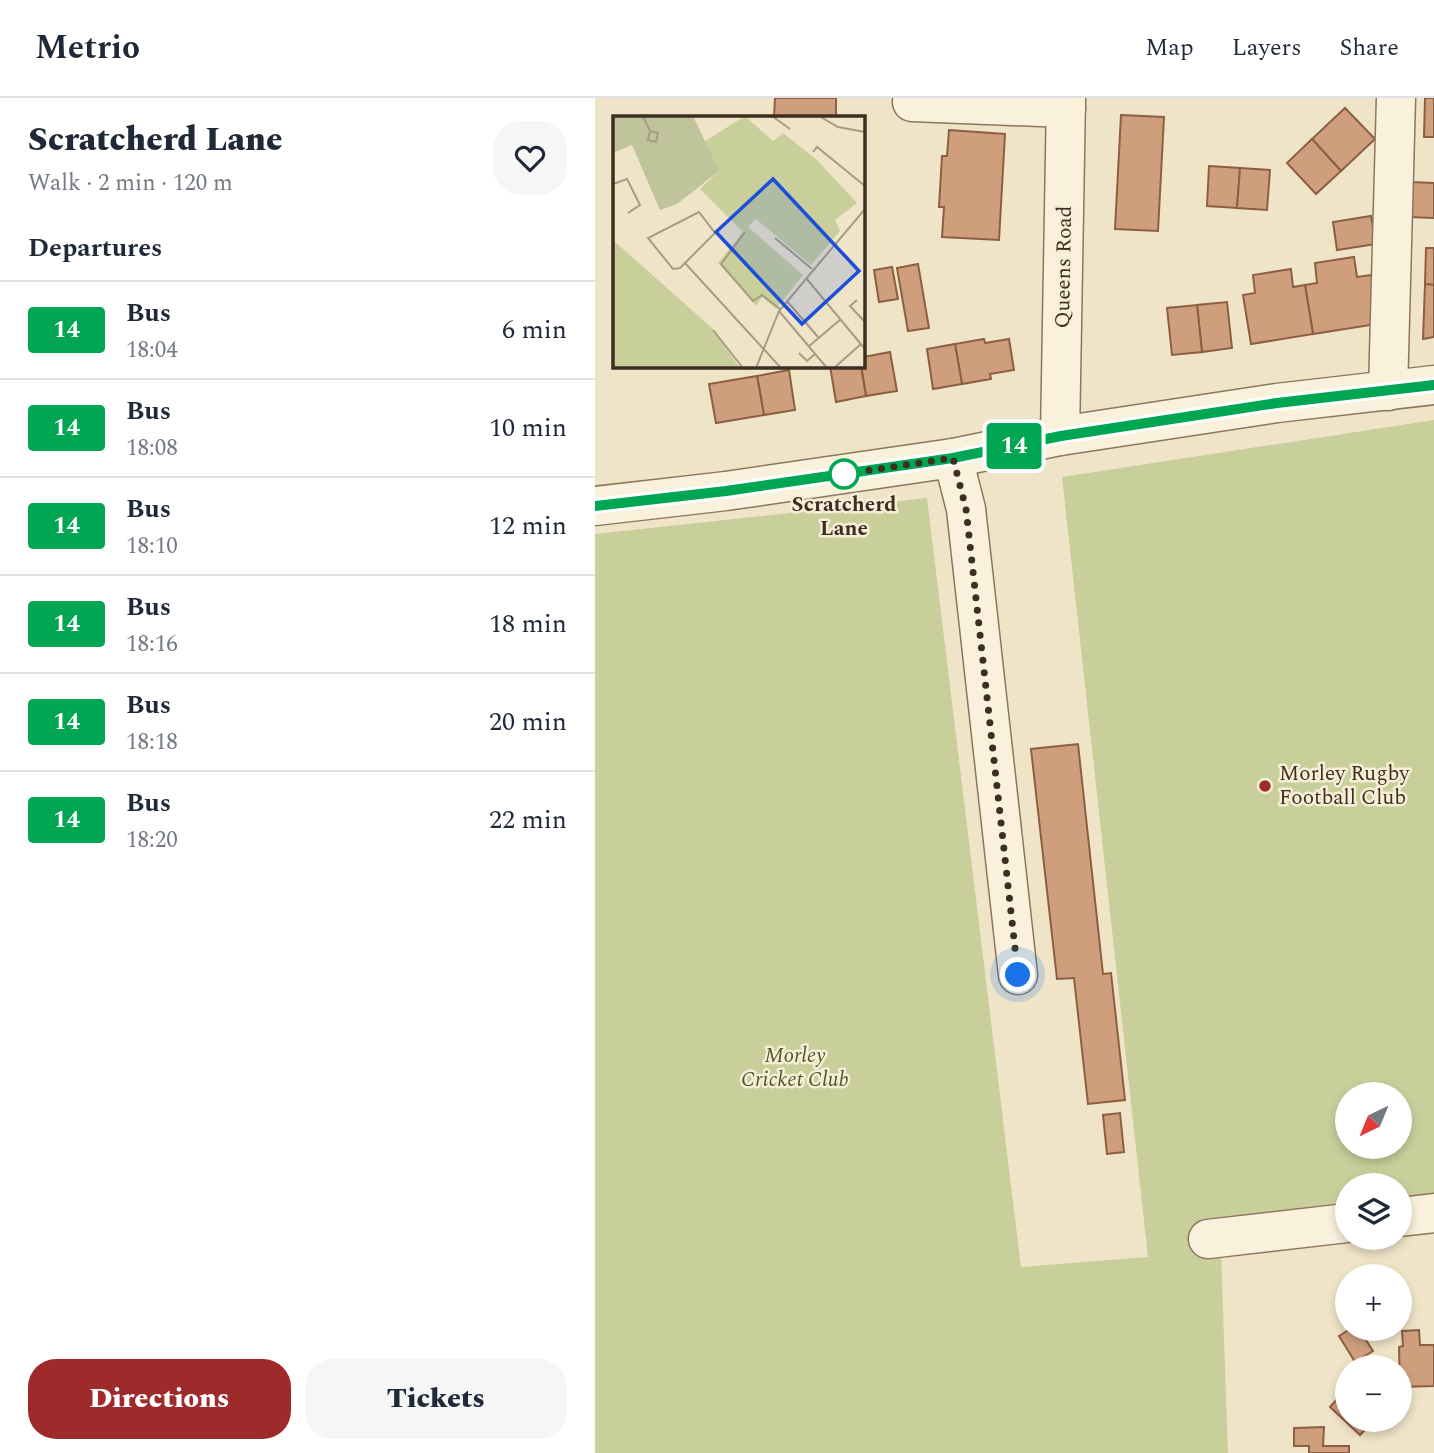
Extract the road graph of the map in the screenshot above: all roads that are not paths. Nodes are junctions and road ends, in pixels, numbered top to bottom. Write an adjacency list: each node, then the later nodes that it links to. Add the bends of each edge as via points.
1 (1397, 98): 5 (street)
2 (912, 102): 3 (street)
3 (1066, 103): 6 (street, Queens Road)
4 (1434, 385): 5 (street)
5 (1388, 391): 6 (street)
6 (1061, 436): 7 (street)
7 (953, 458): 8 (street); 9 (street, via 966,509)
8 (595, 506)
9 (1018, 975)
10 (1434, 1213): 11 (street)
11 (1412, 1216)
12 (1335, 1224): 13 (street)
13 (1208, 1239)

